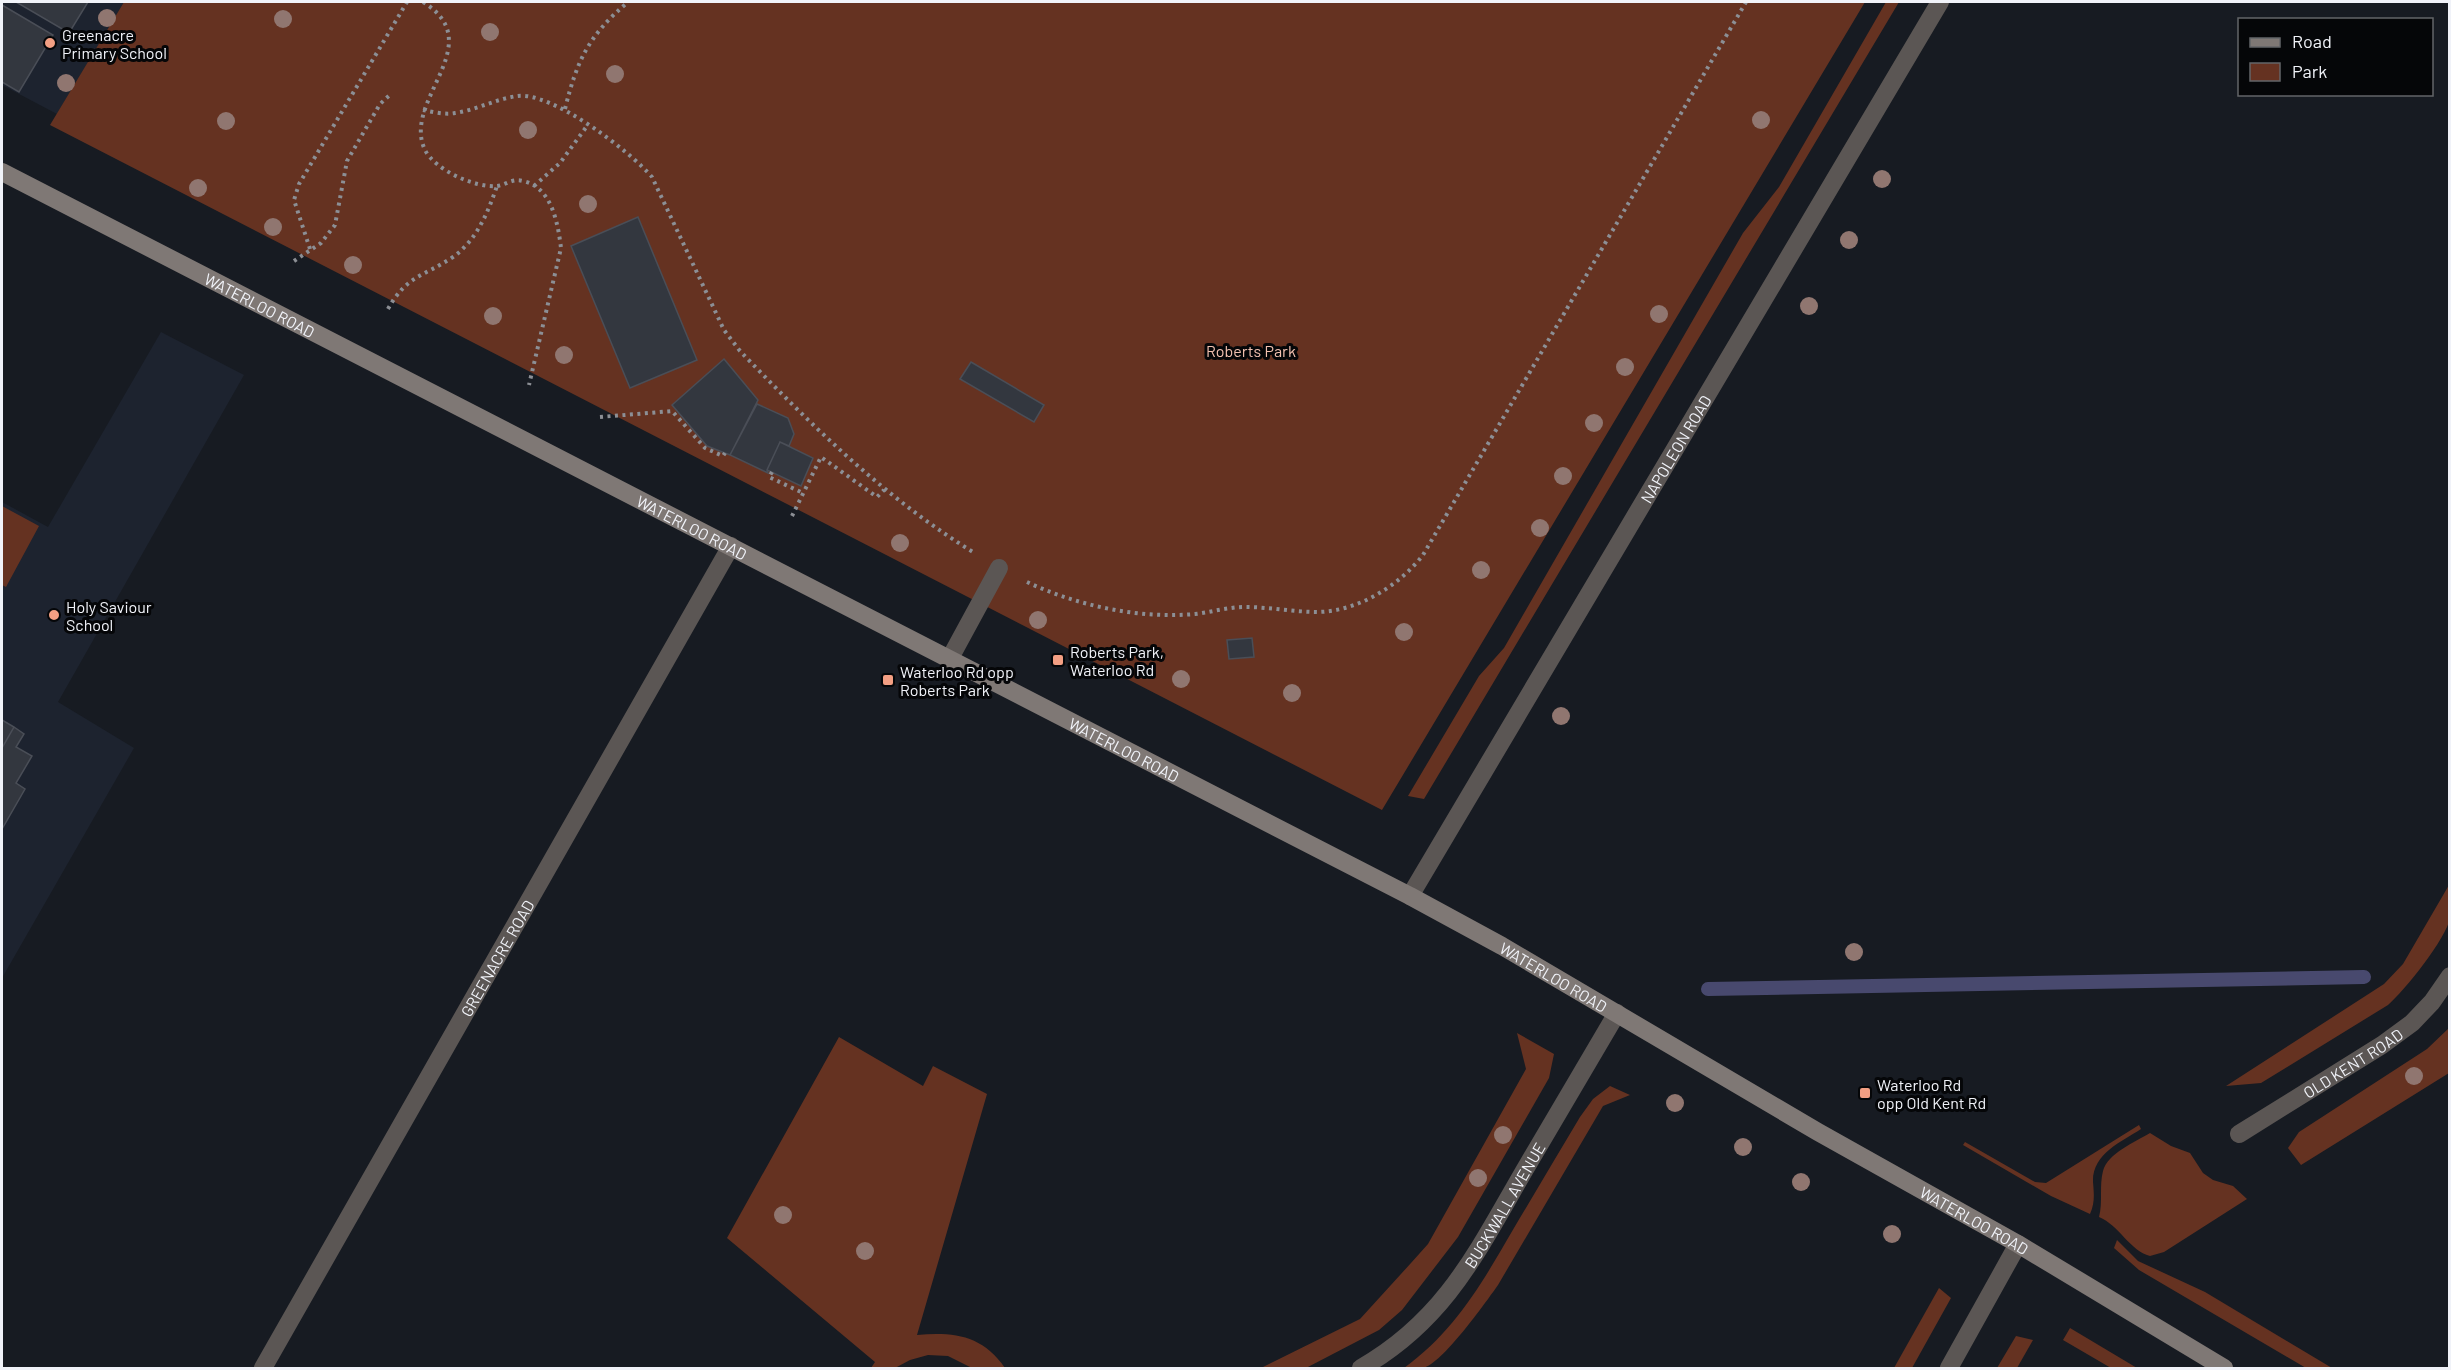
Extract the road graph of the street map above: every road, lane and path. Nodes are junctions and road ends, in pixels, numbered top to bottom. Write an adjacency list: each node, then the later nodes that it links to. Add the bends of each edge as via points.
1 (407, 2): 13 (path, via 299,184 294,200)
2 (423, 2): 8 (path, via 441,16 448,45 445,65)
3 (628, 2): 7 (path, via 586,46 574,71)
4 (1746, 2): 24 (path, via 1423,555 1391,587 1334,611 1245,607 1174,615 1090,605 1039,588)
5 (1940, 2): 26 (street, NAPOLEON ROAD)
6 (392, 93): 13 (path, via 380,104 347,161 335,225 321,243)
7 (565, 109): 8 (path, via 531,95 454,114); 9 (path)
8 (423, 110): 11 (path, via 421,129 430,159 463,179)
9 (588, 126): 12 (path, via 560,164); 20 (path, via 640,163 652,177 723,330 740,351)
10 (2, 172): 23 (main road, WATERLOO ROAD)
11 (497, 186): 12 (path, via 510,180); 15 (path, via 480,227 469,242 398,290)
12 (534, 186): 16 (path, via 553,209 561,248)
13 (310, 249): 14 (path)
14 (294, 261)
15 (388, 309)
16 (529, 385)
17 (600, 417): 18 (path, via 672,411 705,448 723,456)
18 (725, 453)
19 (772, 472): 21 (path, via 770,477)
20 (884, 490): 21 (path, via 877,498 821,457); 24 (path, via 929,525)
21 (803, 493): 22 (path)
22 (792, 516)
23 (731, 546): 25 (main road, WATERLOO ROAD); 31 (street, GREENACRE ROAD)
24 (999, 568): 25 (street)
25 (949, 660): 26 (main road, WATERLOO ROAD)
26 (1410, 896): 28 (main road, WATERLOO ROAD)
27 (2450, 976): 29 (street, OLD KENT ROAD, via 2412,1023)
28 (1617, 1013): 30 (main road, WATERLOO ROAD); 32 (street, BUCKWALL AVENUE, via 1460,1278 1422,1325)
29 (2239, 1134)
30 (2018, 1244): 33 (street); 34 (main road, WATERLOO ROAD)
31 (263, 1368)
32 (1361, 1368)
33 (1949, 1368)
34 (2224, 1368)

